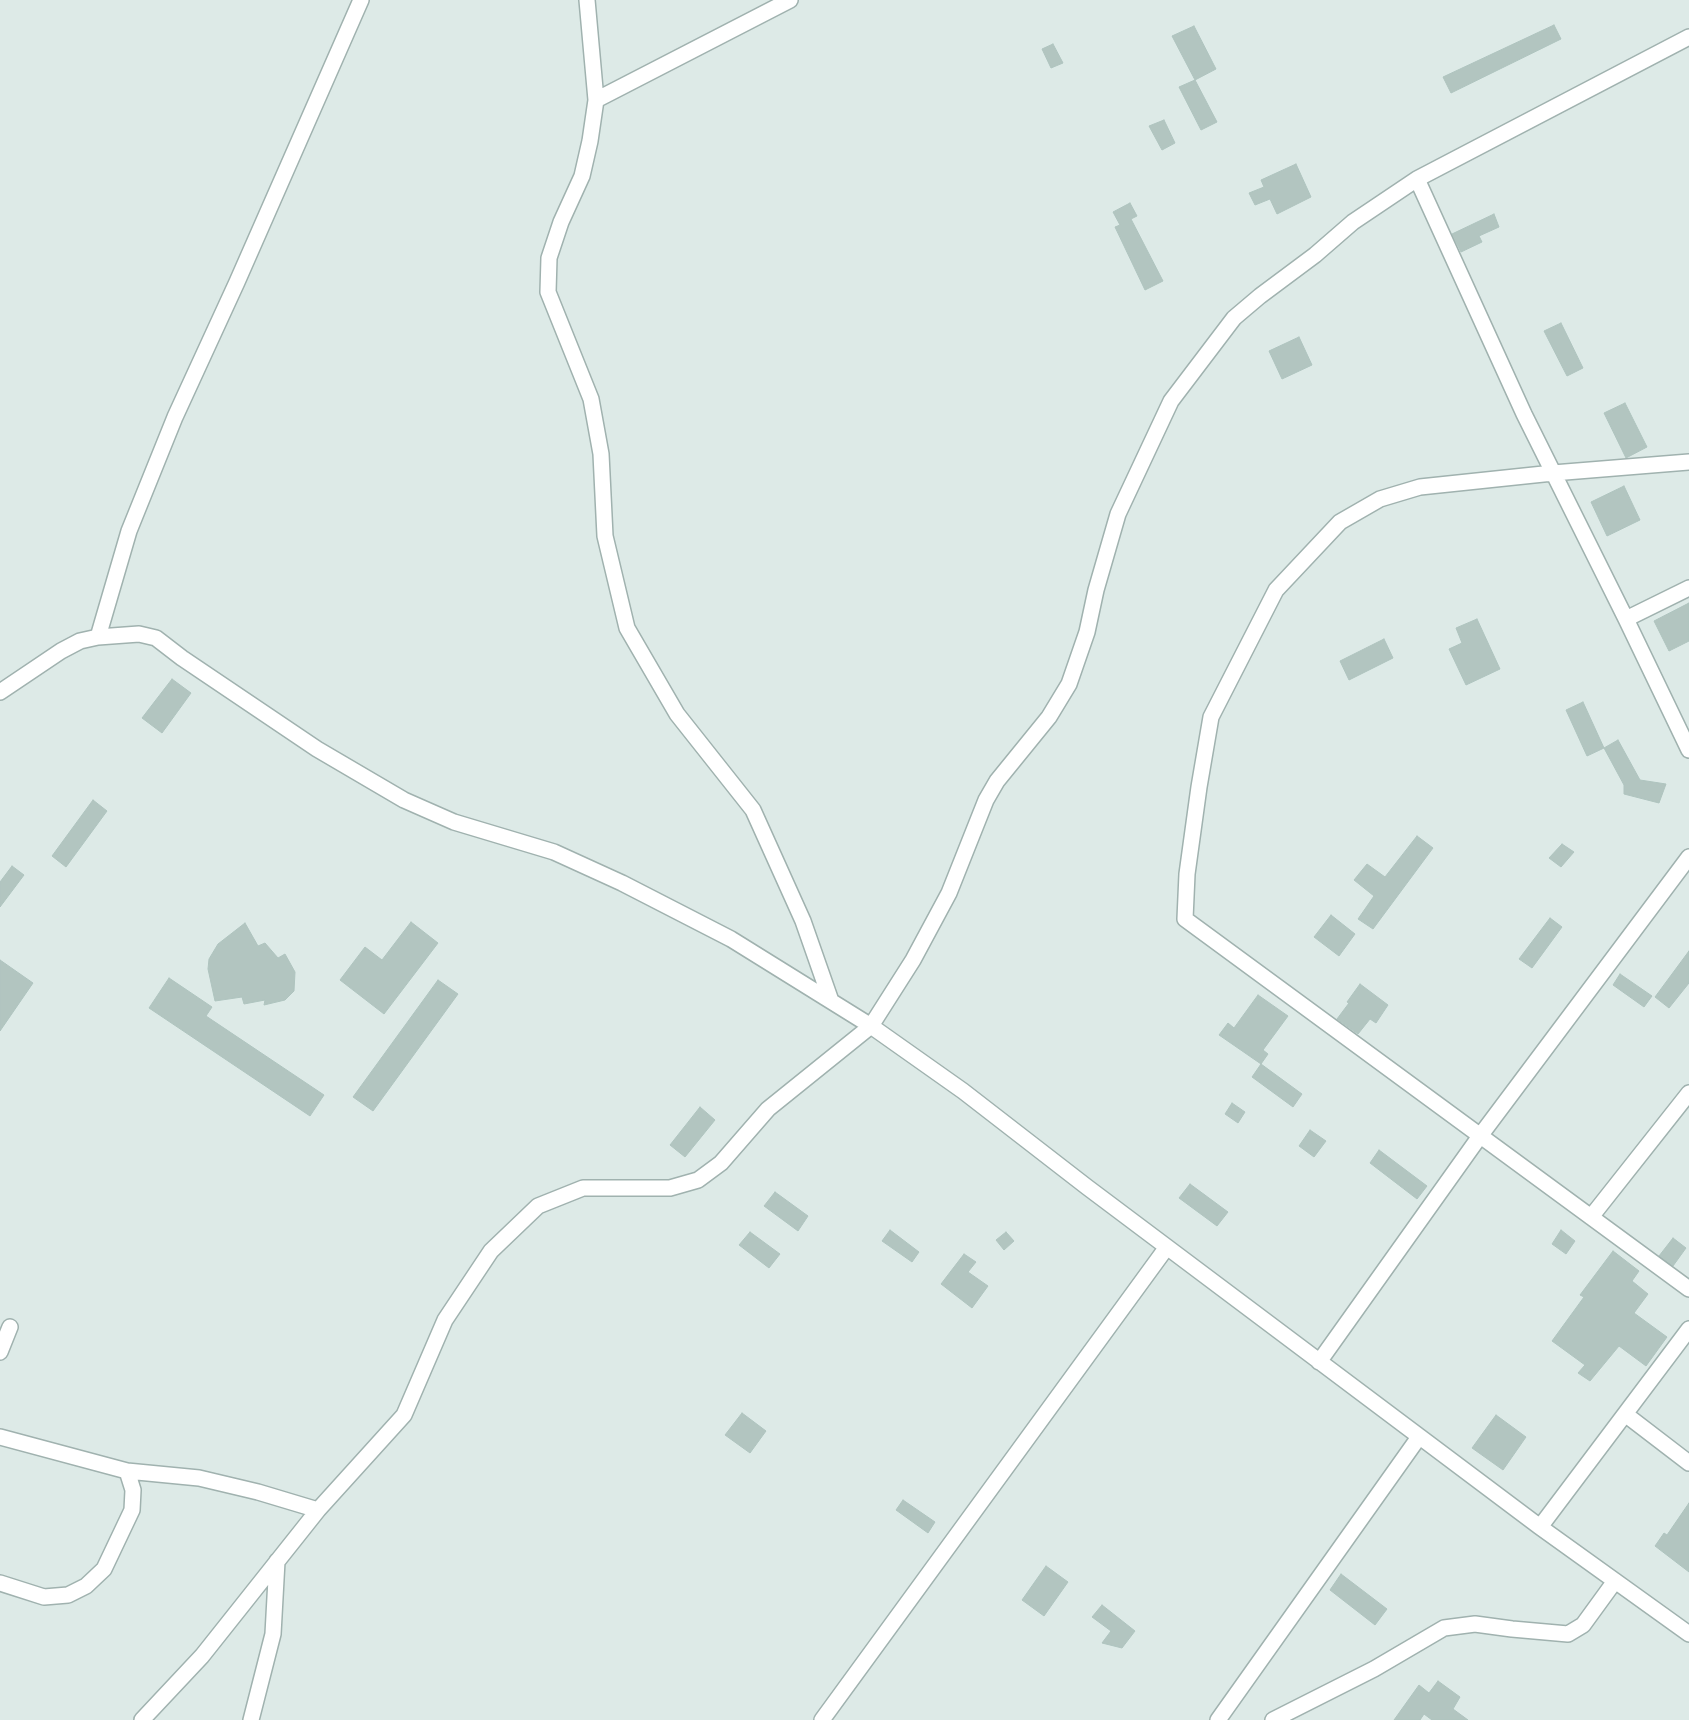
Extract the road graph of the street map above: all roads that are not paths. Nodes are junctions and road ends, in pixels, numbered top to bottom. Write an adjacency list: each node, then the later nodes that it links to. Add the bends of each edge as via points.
1 (360, 0): 11 (street, via 168,435 129,531)
2 (587, 0): 5 (street)
3 (790, 0): 5 (street)
4 (1689, 37): 6 (street)
5 (596, 100): 15 (street, via 582,176 549,258 548,292 591,399 601,454 605,536 627,628 677,714 753,810 803,921)
6 (1417, 178): 8 (street); 16 (street, via 1353,222 1234,318 1171,400 1118,514 1087,632 1069,684 1049,717 997,781 948,893 913,960)
7 (1689, 462): 8 (street)
8 (1553, 473): 10 (street); 18 (street, via 1420,487 1380,499 1340,522 1276,590 1211,717 1187,874 1185,919)
9 (1689, 588): 10 (street)
10 (1626, 619): 13 (street)
11 (98, 636): 12 (street, via 61,651); 15 (street, via 140,634 156,638 317,749 404,800 454,822 554,852 622,883 731,939)
12 (0, 692)
13 (1689, 750)
14 (1689, 857): 18 (street)
15 (831, 1001): 16 (street)
16 (870, 1026): 20 (street, via 963,1091); 31 (street, via 768,1108 720,1164 698,1180 670,1188 584,1188 538,1206 491,1251 444,1320 404,1416)
17 (1689, 1093): 19 (street)
18 (1480, 1136): 19 (street); 25 (street)
19 (1591, 1217): 21 (street)
20 (1167, 1247): 25 (street); 39 (street)
21 (1689, 1290)
22 (10, 1327): 24 (street)
23 (1689, 1329): 26 (street)
24 (0, 1352)
25 (1319, 1362): 28 (street)
26 (1625, 1414): 29 (street); 32 (street)
27 (0, 1437): 30 (street)
28 (1419, 1437): 32 (street); 40 (street)
29 (1689, 1463)
30 (127, 1471): 31 (street, via 199,1478); 35 (street, via 133,1490 132,1510 104,1569 86,1586 68,1595 44,1597)
31 (318, 1510): 33 (street)
32 (1540, 1527): 34 (street)
33 (277, 1561): 37 (street, via 202,1656); 38 (street, via 273,1634)
34 (1615, 1581): 36 (street); 41 (street, via 1582,1625 1568,1634 1474,1624 1444,1628 1374,1669)
35 (0, 1583)
36 (1689, 1634)
37 (142, 1720)
38 (251, 1720)
39 (822, 1720)
40 (1218, 1720)
41 (1273, 1720)

